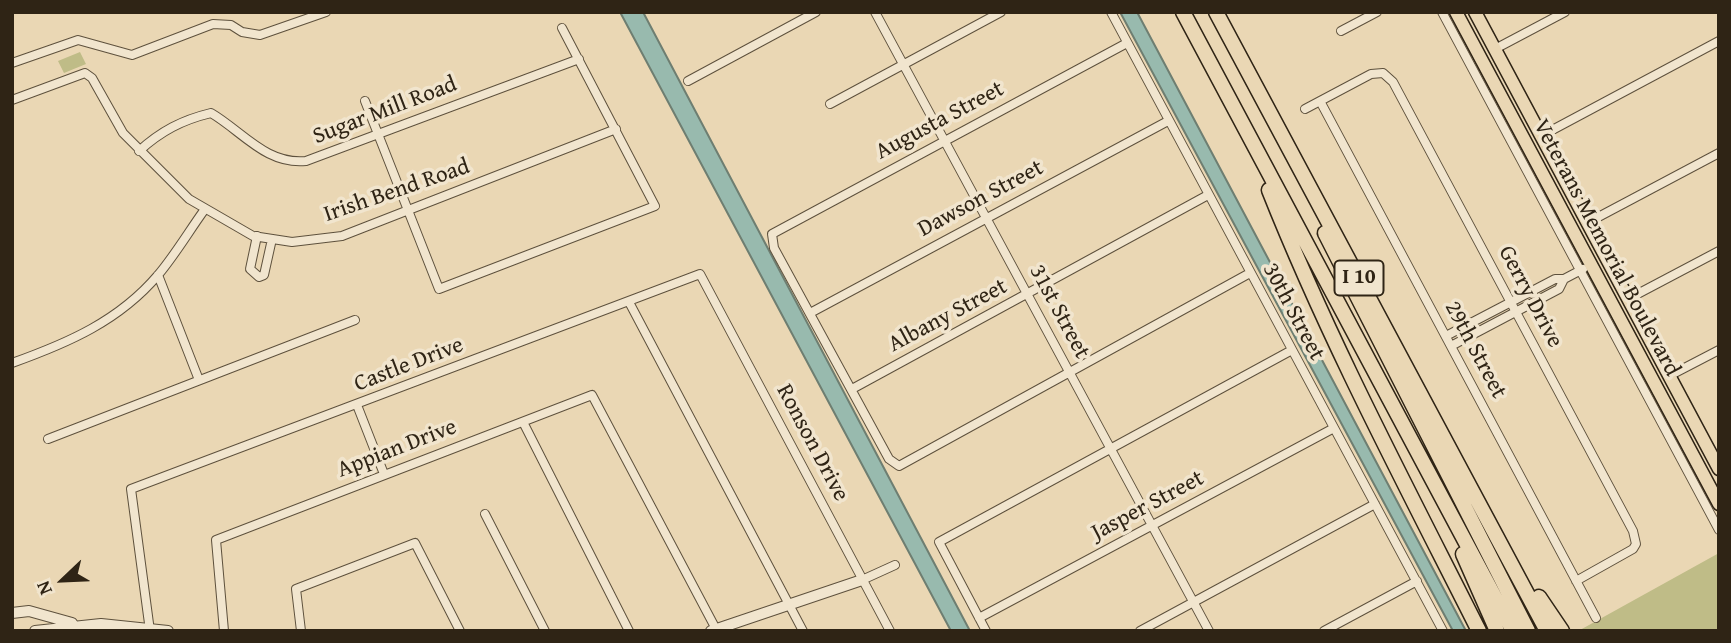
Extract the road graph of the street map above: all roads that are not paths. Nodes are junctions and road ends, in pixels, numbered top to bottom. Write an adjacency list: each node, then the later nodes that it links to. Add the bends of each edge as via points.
1 (326, 12): 19 (street, via 260,35 213,24 132,55 78,40)
2 (817, 12): 21 (street)
3 (875, 12): 20 (street, 31st Street)
4 (1001, 12): 20 (street)
5 (1111, 12): 16 (street, 30th Street)
6 (1184, 12): 29 (highway, I 10)
7 (1216, 12): 30 (highway, I 10)
8 (1377, 12): 14 (street)
9 (1442, 12): 47 (street)
10 (1458, 12): 17 (main road, via 1477,37); 28 (main road, Veterans Memorial Boulevard)
11 (1475, 12): 17 (main road, Veterans Memorial Boulevard)
12 (1565, 12): 17 (street)
13 (562, 28): 18 (street)
14 (1341, 31)
15 (1719, 41): 33 (street)
16 (1127, 43): 27 (street, 30th Street); 34 (street, Augusta Street)
17 (1492, 44): 33 (main road, Veterans Memorial Boulevard)
18 (579, 59): 31 (street); 32 (street, Sugar Mill Road)
19 (12, 63)
20 (903, 64): 25 (street); 34 (street, 31st Street)
21 (688, 81)
22 (12, 100): 35 (street, Irish Bend Road, via 85,73)
23 (365, 101): 32 (street)
24 (1320, 101): 26 (street); 55 (street, Gerry Drive, via 1371,74 1383,73 1393,82); 60 (street, 29th Street)
25 (830, 104)
26 (1305, 109)
27 (1168, 121): 39 (street, 30th Street); 43 (street, Dawson Street)
28 (1515, 122): 37 (main road, via 1542,162); 38 (main road, Veterans Memorial Boulevard)
29 (1243, 123): 80 (highway, I 10); 114 (highway, via 1301,268)
30 (1276, 125): 86 (highway, I 10); 117 (highway, via 1340,268)
31 (616, 129): 41 (street, Irish Bend Road); 41 (street, via 655,206 439,289)
32 (378, 134): 35 (street, Sugar Mill Road, via 294,162 259,149 211,113 177,123); 41 (street)
33 (1541, 136): 37 (main road, Veterans Memorial Boulevard)
34 (944, 141): 43 (street, 31st Street); 57 (street, Augusta Street, via 772,234 774,248)
35 (139, 151): 40 (street, Irish Bend Road, via 189,200)
36 (1719, 153): 42 (street)
37 (1555, 162): 42 (main road, Veterans Memorial Boulevard)
38 (1547, 182): 42 (main road, via 1560,183); 47 (main road, Veterans Memorial Boulevard)
39 (1209, 195): 48 (street, 30th Street); 52 (street, Albany Street)
40 (205, 209): 44 (street, Irish Bend Road); 50 (street)
41 (408, 211): 45 (street, Irish Bend Road, via 342,236 292,242)
42 (1584, 217): 53 (main road, Veterans Memorial Boulevard)
43 (986, 219): 52 (street, 31st Street); 57 (street, Dawson Street)
44 (257, 236): 45 (street, Irish Bend Road); 45 (street, via 250,269 259,277 264,275)
45 (272, 239)
46 (1719, 251): 53 (street)
47 (1586, 268): 51 (street); 56 (main road, Veterans Memorial Boulevard); 85 (street)
48 (1250, 273): 63 (street, 30th Street); 66 (street)
49 (700, 274): 54 (street, Castle Drive); 88 (street, Ronson Drive)
50 (158, 275): 65 (street, via 107,322); 68 (street)
51 (1564, 279): 55 (street, via 1555,279); 58 (street, via 1559,289)
52 (1028, 296): 66 (street, 31st Street); 69 (street, Albany Street)
53 (1629, 299): 64 (main road, Veterans Memorial Boulevard)
54 (629, 302): 70 (street, Castle Drive); 92 (street)
55 (1511, 302): 58 (street, Gerry Drive); 60 (street)
56 (1611, 303): 64 (main road, via 1642,349); 76 (main road, Veterans Memorial Boulevard)
57 (812, 312): 69 (street)
58 (1516, 312): 61 (street); 90 (street, Gerry Drive, via 1636,544 1628,554)
59 (355, 320): 68 (street)
60 (1446, 337): 61 (street, 29th Street)
61 (1451, 346): 90 (street, 29th Street)
62 (1719, 350): 67 (street)
63 (1292, 351): 72 (street, 30th Street); 74 (street)
64 (1656, 351): 67 (main road, Veterans Memorial Boulevard)
65 (12, 363)
66 (1068, 371): 69 (street, via 899,466 889,459); 74 (street, 31st Street)
67 (1670, 376): 75 (main road, Veterans Memorial Boulevard)
68 (199, 380): 73 (street)
69 (852, 389)
70 (357, 405): 78 (street); 98 (street, Castle Drive, via 131,489)
71 (523, 422): 78 (street, Appian Drive); 99 (street, Appian Drive, via 592,395); 106 (street)
72 (1334, 428): 81 (street, 30th Street); 84 (street, Jasper Street)
73 (48, 439)
74 (1110, 448): 84 (street, 31st Street); 95 (street, via 939,542)
75 (1714, 451): 77 (main road, Veterans Memorial Boulevard)
76 (1697, 464): 79 (main road); 82 (main road, Veterans Memorial Boulevard)
77 (1719, 469)
78 (384, 474): 102 (street, Appian Drive, via 216,540)
79 (1719, 496)
80 (1441, 497): 115 (highway); 116 (highway, I 10)
81 (1375, 504): 89 (street, 30th Street); 91 (street)
82 (1719, 504)
83 (485, 514): 105 (street)
84 (1152, 525): 91 (street, 31st Street); 95 (street, Jasper Street)
85 (1719, 530)
86 (1513, 563): 118 (highway, I 10); 119 (highway)
87 (895, 565): 88 (street)
88 (862, 580): 92 (street); 108 (street, Ronson Drive)
89 (1417, 581): 112 (street); 113 (street, 30th Street)
90 (1576, 581): 96 (street, 29th Street)
91 (1194, 603): 110 (street); 111 (street, 31st Street)
92 (789, 605): 99 (street); 107 (street)
93 (29, 611): 94 (street); 97 (street); 100 (street)
94 (12, 613)
95 (979, 618): 109 (street)
96 (1596, 618)
97 (76, 624): 98 (street); 100 (street)
98 (150, 629): 101 (street)
99 (715, 630)
100 (33, 631)
101 (168, 631)
102 (224, 631)
103 (301, 631): 104 (street, via 296,589 415,543)
104 (460, 631)
105 (545, 631)
106 (629, 631)
107 (803, 631)
108 (890, 631)
109 (986, 631)
110 (1140, 631)
111 (1209, 631)
112 (1324, 631)
113 (1443, 631)
114 (1479, 631)
115 (1497, 631)
116 (1513, 631)
117 (1528, 631)
118 (1547, 631)
119 (1562, 631)

